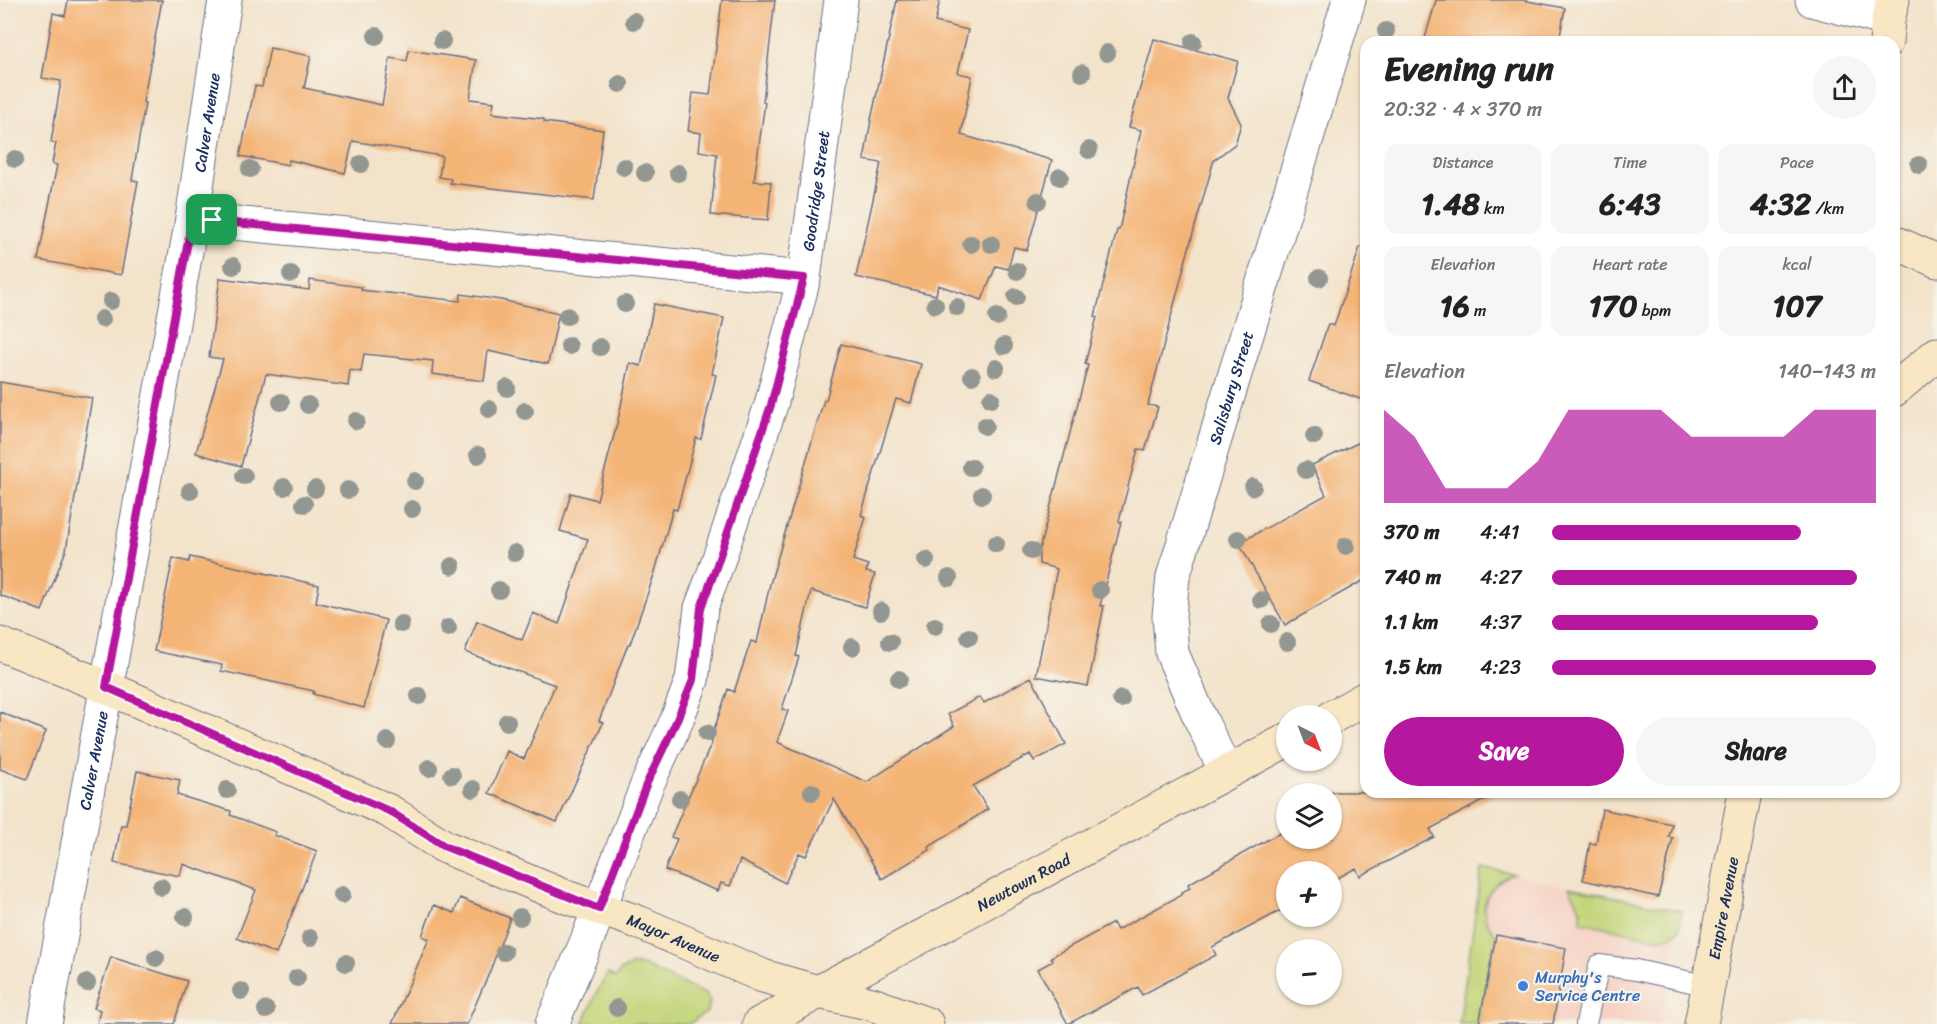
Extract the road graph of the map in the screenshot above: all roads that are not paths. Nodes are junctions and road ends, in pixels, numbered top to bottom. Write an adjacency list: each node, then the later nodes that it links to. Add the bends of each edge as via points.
1 (225, 0): 6 (street, Calver Avenue)
2 (841, 0): 9 (street, Goodridge Street)
3 (1349, 0): 17 (street, Salisbury Street, via 1173,577 1169,616 1172,653)
4 (1812, 0): 5 (street)
5 (1889, 21)
6 (192, 219): 9 (street); 13 (street, Calver Avenue)
7 (1900, 245): 8 (street)
8 (1937, 261)
9 (804, 278): 19 (street, Goodridge Street, via 771,405 701,608 693,680 646,785)
10 (1937, 354): 11 (street)
11 (1900, 385)
12 (0, 644): 13 (street, Mayor Avenue)
13 (106, 687): 19 (street, Mayor Avenue, via 389,811 446,847); 22 (street, Calver Avenue)
14 (1360, 701): 15 (street)
15 (1342, 711)
16 (1276, 746): 17 (street, Newtown Road)
17 (1226, 772): 21 (street, Newtown Road)
18 (1744, 798): 20 (street, Empire Avenue)
19 (599, 909): 21 (street, Mayor Avenue, via 763,976); 23 (street, Goodridge Street)
20 (1709, 986): 26 (lane, via 1599,965); 27 (street, Empire Avenue)
21 (818, 992): 24 (street, Newtown Road); 25 (street, Mayor Avenue, via 872,1004)
22 (45, 1024)
23 (552, 1024)
24 (759, 1024)
25 (927, 1024)
26 (1586, 1024)
27 (1701, 1024)

